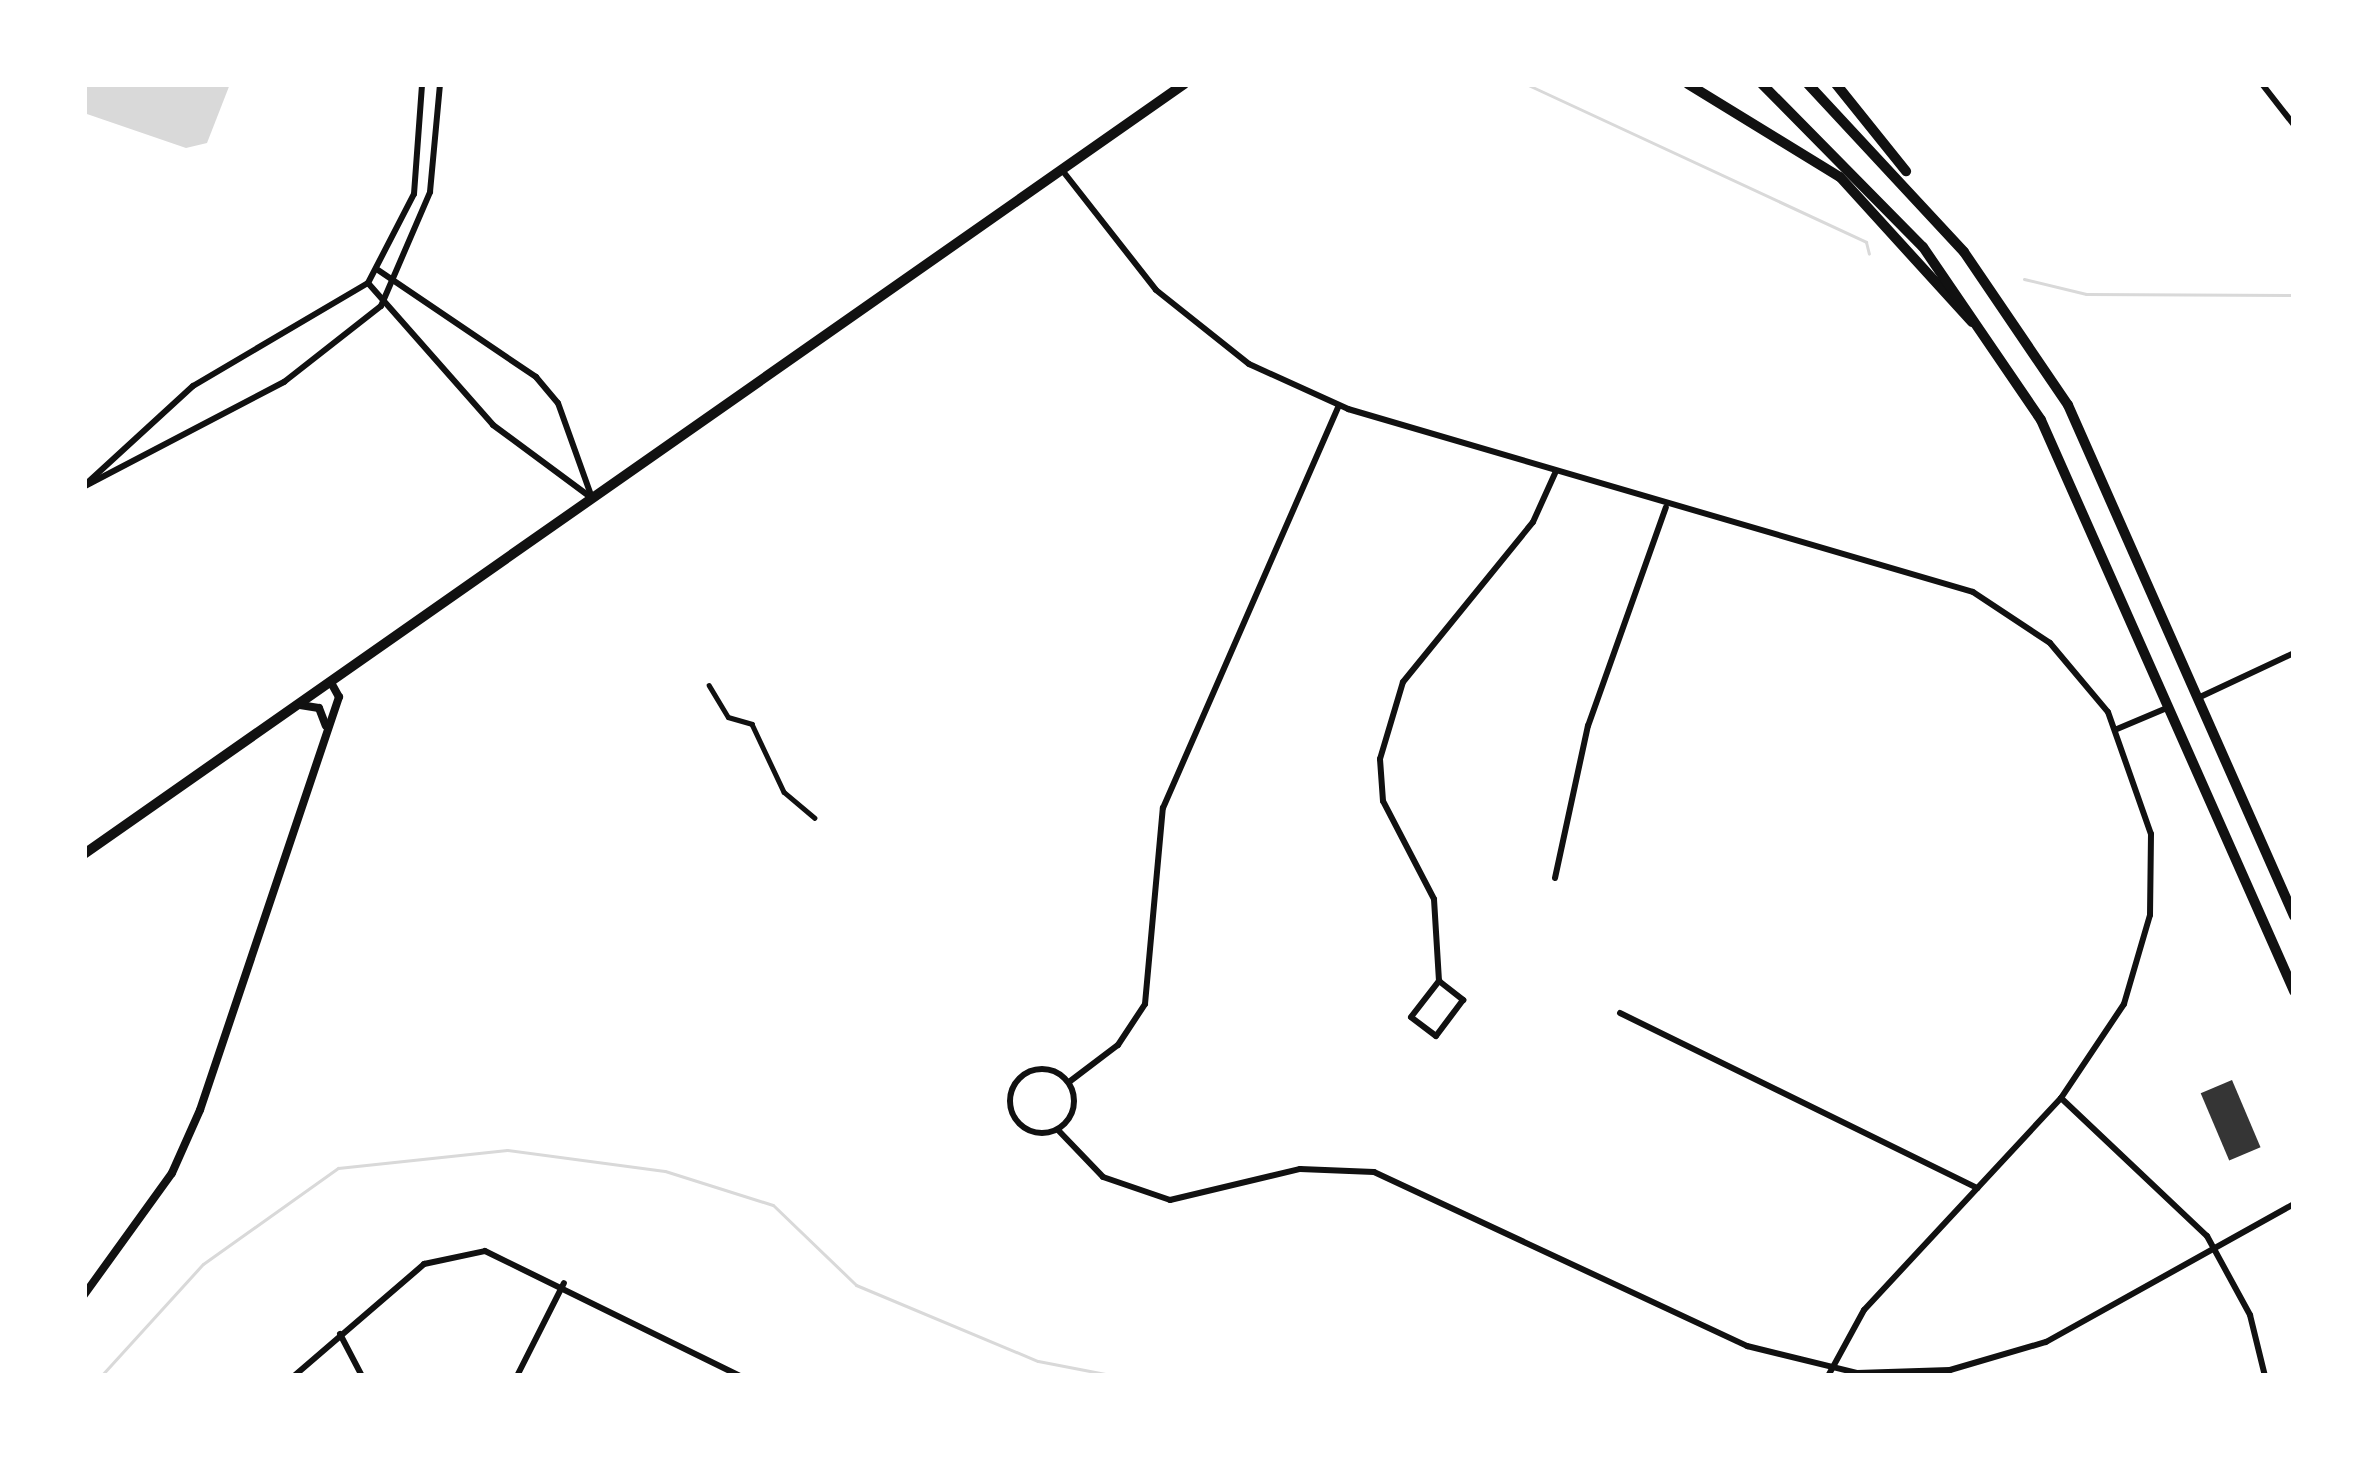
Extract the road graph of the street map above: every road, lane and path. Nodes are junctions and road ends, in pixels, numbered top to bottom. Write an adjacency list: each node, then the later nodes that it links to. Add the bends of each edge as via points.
1 (422, 84): 12 (street, via 414,194)
2 (440, 84): 14 (street, via 430,192)
3 (1184, 84): 10 (main road)
4 (1688, 84): 16 (main road, via 1840,177)
5 (1762, 84): 16 (main road, via 1896,214)
6 (1808, 84): 11 (main road)
7 (1837, 84): 11 (main road)
8 (2262, 84): 9 (street)
9 (2294, 125)
10 (1062, 170): 17 (street, via 1183,316 1249,364); 20 (main road)
11 (1964, 252): 25 (main road, via 2085,436)
12 (379, 270): 13 (street); 14 (street)
13 (368, 283): 15 (street); 19 (street, via 193,386)
14 (398, 283): 15 (street); 20 (street, via 536,377 558,403)
15 (381, 306): 19 (street, via 284,382); 20 (street, via 493,424)
16 (2016, 379): 27 (main road)
17 (1339, 406): 18 (street); 37 (street, via 1163,808 1144,1004 1118,1046)
18 (1556, 471): 21 (street); 34 (street, via 1533,522 1403,682 1380,759 1383,802 1434,899)
19 (84, 486)
20 (592, 499): 23 (main road)
21 (1666, 507): 28 (street, via 1973,592 2050,643); 32 (street, via 1588,726)
22 (2294, 653): 25 (street)
23 (329, 680): 26 (main road); 29 (street, via 339,697)
24 (709, 685): 30 (street, via 728,717 752,724 785,793)
25 (2200, 697): 33 (main road)
26 (295, 705): 29 (street, via 322,711); 31 (main road)
27 (2171, 706): 28 (street); 35 (main road)
28 (2117, 730): 38 (street, via 2151,834 2150,915 2124,1004)
29 (327, 733): 44 (street, via 177,1163)
30 (815, 818)
31 (84, 854)
32 (1555, 878)
33 (2294, 916)
34 (1439, 981): 34 (street, via 1411,1017 1436,1036 1463,1000)
35 (2294, 988)
36 (1620, 1013): 40 (street)
37 (1069, 1082): 39 (street, via 1072,1114); 39 (street, via 1040,1069 1010,1096 1020,1125)
38 (2061, 1098): 40 (street); 42 (street)
39 (1058, 1130): 46 (street, via 1103,1177 1170,1200 1306,1168 1402,1180 1734,1341)
40 (1977, 1188): 46 (street, via 1864,1310)
41 (2294, 1204): 42 (street)
42 (2216, 1249): 46 (street, via 2011,1356 1914,1374); 51 (street)
43 (565, 1282): 45 (street, via 485,1251 451,1255); 49 (street); 50 (street)
44 (84, 1295)
45 (340, 1334): 47 (street); 48 (street)
46 (1829, 1373)
47 (294, 1376)
48 (362, 1376)
49 (517, 1376)
50 (740, 1376)
51 (2265, 1376)

